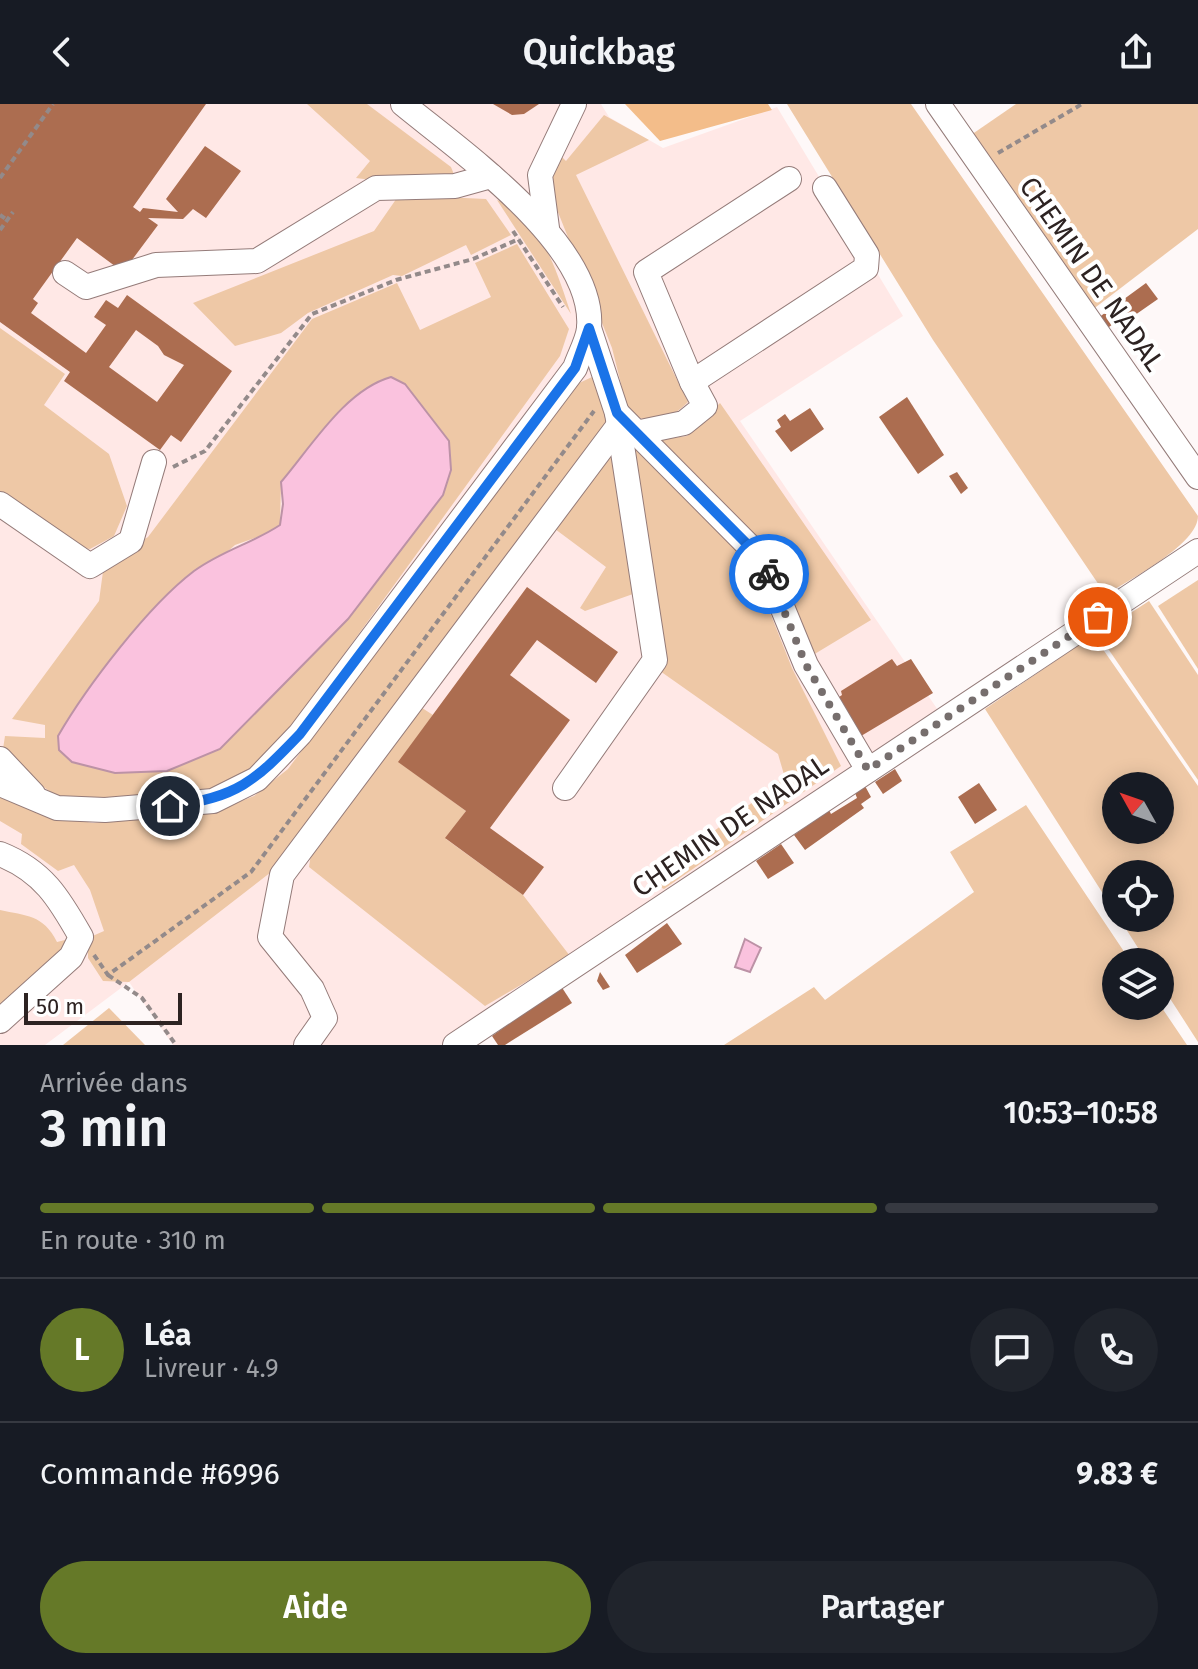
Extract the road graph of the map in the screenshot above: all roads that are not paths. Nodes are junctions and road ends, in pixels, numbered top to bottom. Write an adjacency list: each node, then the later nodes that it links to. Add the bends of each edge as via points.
1 (403, 104): 4 (street)
2 (574, 104): 7 (street, via 540,175)
3 (938, 104): 13 (street, CHEMIN DE NADAL)
4 (491, 176): 7 (street); 8 (street, via 455,186 376,188 257,261 156,265 86,287)
5 (789, 179): 10 (street, via 646,272)
6 (825, 188): 10 (street, via 867,255 866,268)
7 (547, 228): 9 (street, via 583,287)
8 (65, 273)
9 (589, 328): 11 (street); 20 (street, via 575,368 300,734 257,779 213,801 170,806 73,809)
10 (692, 382): 11 (street, via 705,406 684,423)
11 (624, 424): 17 (street, via 748,545 769,575 806,665); 19 (street, via 655,660); 23 (street, via 282,875 270,937 312,989 325,1018)
12 (154, 462): 14 (street, via 131,541 90,566)
13 (1198, 477)
14 (0, 504)
15 (1198, 551): 17 (street, CHEMIN DE NADAL)
16 (0, 759): 20 (street)
17 (868, 770): 24 (street, CHEMIN DE NADAL)
18 (0, 784): 20 (street)
19 (565, 788)
20 (41, 802)
21 (0, 854): 22 (street, via 55,891 81,937 71,957)
22 (0, 1021)
23 (306, 1045)
24 (455, 1045)

